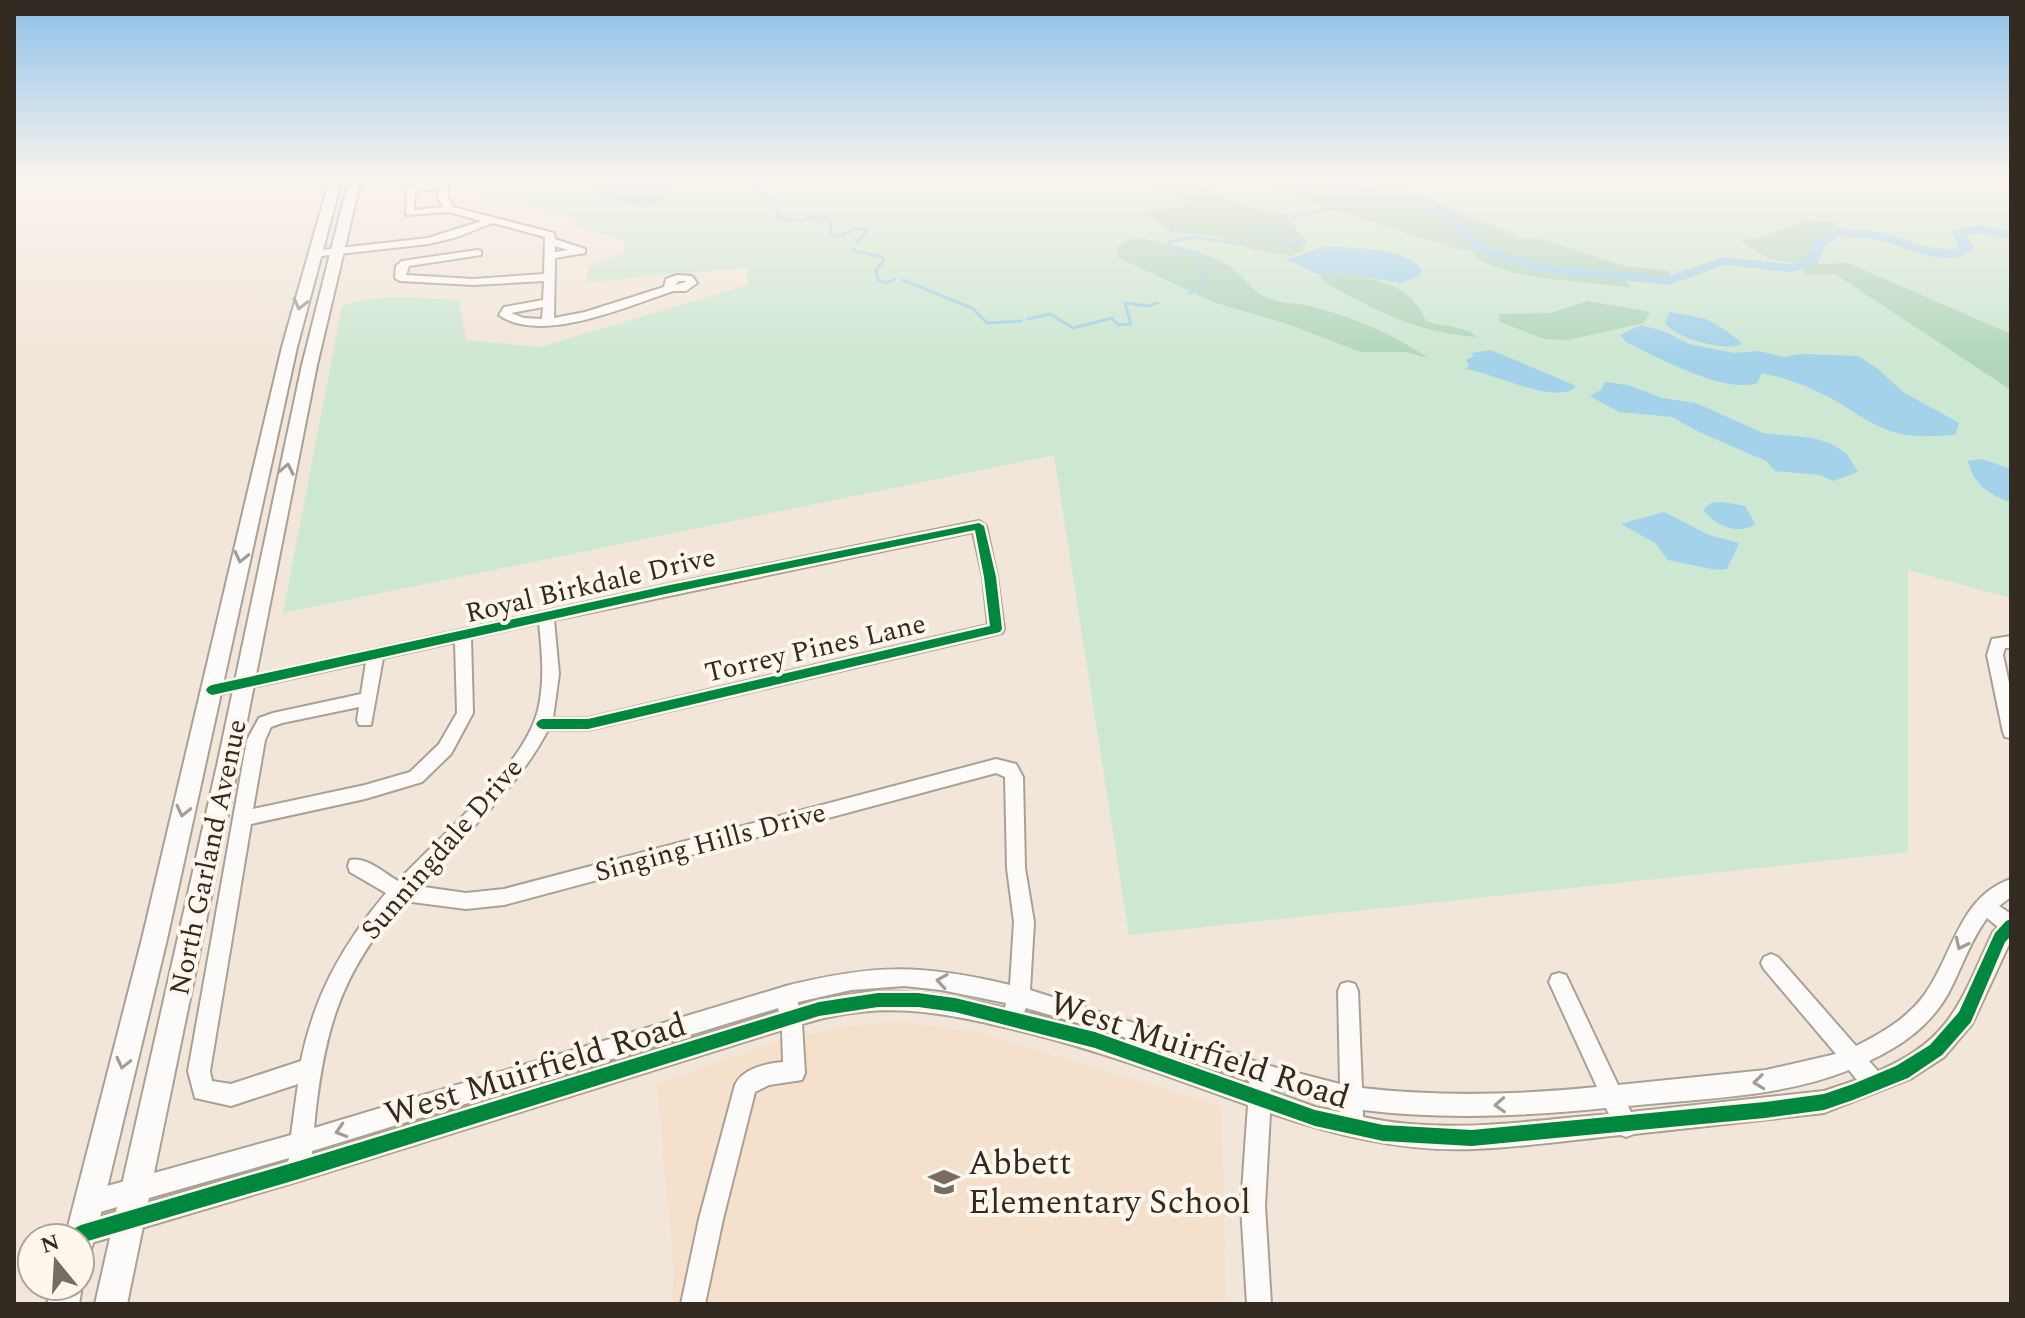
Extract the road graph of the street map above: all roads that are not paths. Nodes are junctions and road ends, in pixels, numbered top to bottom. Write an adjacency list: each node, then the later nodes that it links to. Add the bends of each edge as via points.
1 (327, 237): 7 (main road, North Garland Avenue)
2 (330, 237): 7 (main road, North Garland Avenue)
3 (413, 237): 7 (street)
4 (472, 237): 8 (street)
5 (550, 237): 6 (street)
6 (551, 241): 9 (street); 9 (street, via 581,251)
7 (325, 249): 20 (main road, North Garland Avenue, one-way to 7); 21 (main road, North Garland Avenue, one-way to 21)
8 (477, 253): 11 (street); 11 (street, via 401,266 400,278)
9 (549, 256): 10 (street)
10 (548, 277): 11 (street); 13 (street)
11 (473, 282)
12 (671, 288): 14 (street)
13 (547, 303): 14 (street); 14 (street, via 505,312 516,320)
14 (548, 323)
15 (979, 526): 16 (street, Royal Birkdale Drive); 24 (street, Torrey Pines Lane, via 996,629 588,724)
16 (546, 618): 17 (street, Royal Birkdale Drive); 24 (street, Sunningdale Drive, via 552,677)
17 (463, 637): 19 (street, Royal Birkdale Drive); 26 (street, via 465,713 445,749 416,777)
18 (2007, 641): 25 (street, via 1998,643 1995,655)
19 (375, 656): 20 (street, Royal Birkdale Drive); 22 (street)
20 (245, 682): 21 (street, Royal Birkdale Drive); 49 (main road, North Garland Avenue)
21 (212, 690): 50 (main road, North Garland Avenue, one-way to 50)
22 (369, 699): 23 (street); 26 (street, via 265,723 256,740)
23 (365, 720)
24 (542, 724): 29 (street, Sunningdale Drive, via 489,798)
25 (2011, 732)
26 (245, 818): 39 (street, via 199,1071 203,1090 231,1095)
27 (357, 866): 29 (street)
28 (2011, 887): 30 (street, West Muirfield Road)
29 (400, 892): 35 (street, Singing Hills Drive, via 466,901 504,897 996,766 1010,769 1014,777 1024,922); 39 (street, Sunningdale Drive, via 365,931 338,977 319,1025)
30 (1983, 905): 31 (street); 38 (street, West Muirfield Road, one-way to 38, via 1932,1000 1905,1030)
31 (2011, 925): 41 (street, West Muirfield Road, via 2000,938 1965,1017 1936,1050)
32 (1771, 963): 38 (street)
33 (1559, 982): 43 (street)
34 (1348, 991): 42 (street)
35 (1019, 996): 36 (street, West Muirfield Road, one-way to 36, via 892,977 854,981); 37 (street); 40 (street, West Muirfield Road, via 1090,1014)
36 (788, 1008): 37 (street, West Muirfield Road, via 918,1000); 47 (street, West Muirfield Road, one-way to 47); 48 (street, West Muirfield Road); 55 (street, via 794,1073 761,1076 746,1085)
37 (1012, 1019): 44 (street, West Muirfield Road, via 1095,1040)
38 (1853, 1058): 41 (street); 43 (street, West Muirfield Road, one-way to 43, via 1776,1080)
39 (313, 1068): 47 (street, Sunningdale Drive)
40 (1261, 1072): 42 (street, West Muirfield Road); 44 (street)
41 (1874, 1083): 45 (street, West Muirfield Road, via 1824,1102)
42 (1351, 1097): 43 (street, West Muirfield Road, one-way to 42, via 1453,1107); 46 (street)
43 (1613, 1097): 45 (street)
44 (1259, 1101): 46 (street, West Muirfield Road); 56 (street, via 1253,1206)
45 (1626, 1126): 46 (street, West Muirfield Road, via 1446,1139)
46 (1352, 1127)
47 (302, 1143): 48 (street, Sunningdale Drive); 49 (street, West Muirfield Road)
48 (299, 1170): 51 (street, West Muirfield Road)
49 (133, 1191): 50 (street, West Muirfield Road); 51 (main road, North Garland Avenue)
50 (89, 1203): 52 (main road, North Garland Avenue)
51 (127, 1220): 53 (street, West Muirfield Road); 54 (main road, North Garland Avenue)
52 (84, 1222)
53 (96, 1231)
54 (111, 1304)
55 (693, 1304)
56 (1259, 1304)

